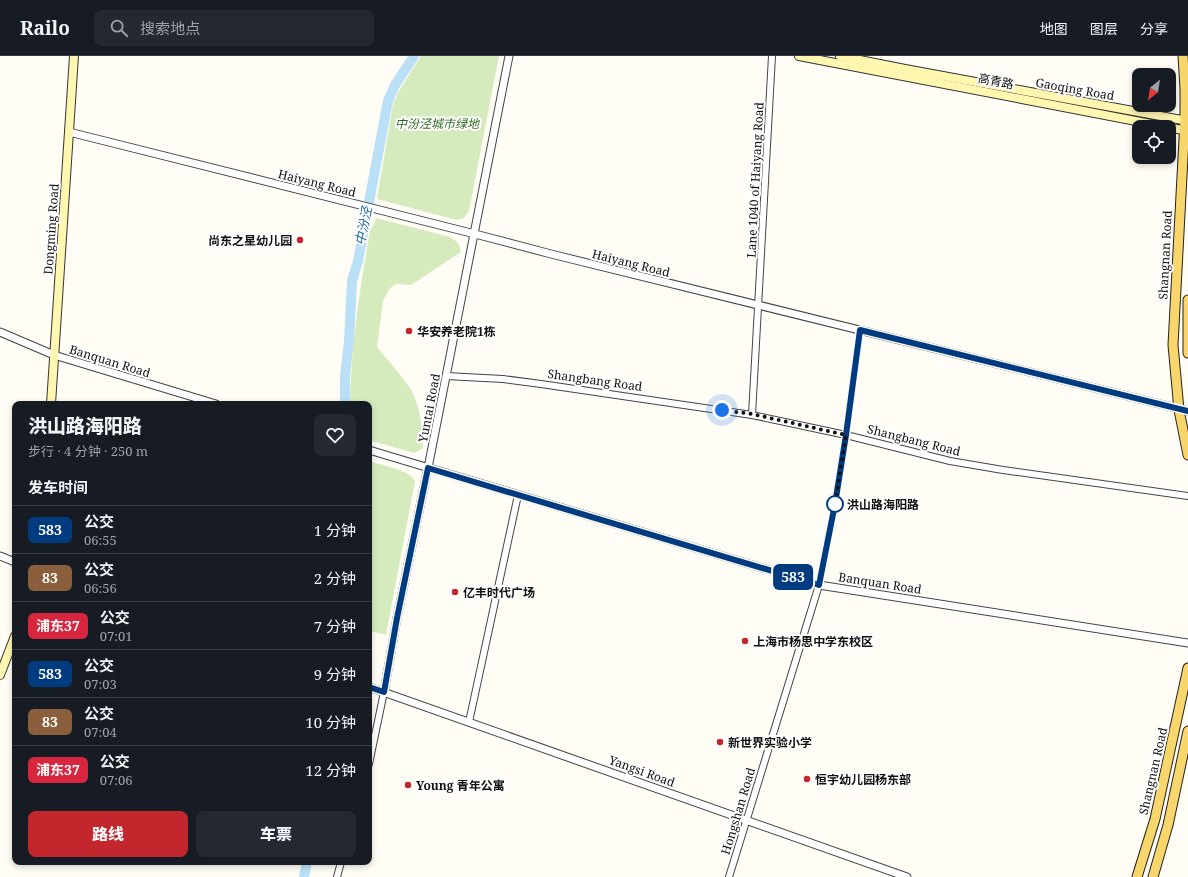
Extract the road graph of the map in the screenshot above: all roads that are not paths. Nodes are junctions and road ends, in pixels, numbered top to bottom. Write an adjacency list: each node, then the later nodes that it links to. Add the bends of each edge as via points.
1 (74, 56): 8 (main road, Dongming Road)
2 (509, 56): 9 (street, Yuntai Road)
3 (772, 56): 11 (street, Lane 1040 of Haiyang Road)
4 (799, 56): 7 (main road, 高青路)
5 (840, 56): 7 (main road, Gaoqing Road)
6 (1183, 56): 7 (main road, Shangnan Road)
7 (1186, 125): 19 (main road, Shangnan Road, via 1173,345)
8 (69, 132): 9 (street, Haiyang Road); 15 (main road, Dongming Road)
9 (475, 234): 11 (street, Haiyang Road); 16 (street, Yuntai Road)
10 (1188, 300): 14 (main road)
11 (758, 306): 12 (street, Haiyang Road); 20 (street, Lane 1040 of Haiyang Road)
12 (860, 330): 19 (street, Haiyang Road); 21 (street, Hongshan Road)
13 (0, 332): 15 (street, Banquan Road)
14 (1188, 353)
15 (54, 355): 17 (main road, Dongming Road); 18 (street, Banquan Road)
16 (446, 376): 20 (street, Shangbang Road, via 535,383); 24 (street, Yuntai Road)
17 (51, 401)
18 (206, 401)
19 (1184, 410): 23 (main road, Shangnan Road)
20 (752, 414): 21 (street, Shangbang Road)
21 (846, 435): 26 (street, Shangbang Road, via 950,461); 29 (street, Hongshan Road)
22 (372, 451): 24 (street, Banquan Road)
23 (1188, 455)
24 (428, 468): 25 (street, Banquan Road); 35 (street, Yuntai Road)
25 (518, 495): 29 (street, Banquan Road); 36 (street)
26 (1188, 496)
27 (0, 556): 28 (street)
28 (12, 561)
29 (819, 585): 30 (street, Banquan Road); 39 (street, Hongshan Road)
30 (1188, 643)
31 (12, 644): 33 (main road)
32 (1188, 668): 44 (main road, Shangnan Road, via 1155,819)
33 (0, 675)
34 (372, 688): 35 (street, Yangsi Road)
35 (384, 692): 36 (street, Yangsi Road); 38 (street, Yuntai Road)
36 (469, 722): 39 (street, Yangsi Road)
37 (1188, 731): 45 (main road, via 1168,825)
38 (372, 750)
39 (747, 820): 42 (street, Hongshan Road); 43 (street, Yangsi Road)
40 (340, 865): 41 (street)
41 (337, 877)
42 (729, 877)
43 (907, 877)
44 (1137, 877)
45 (1153, 877)

